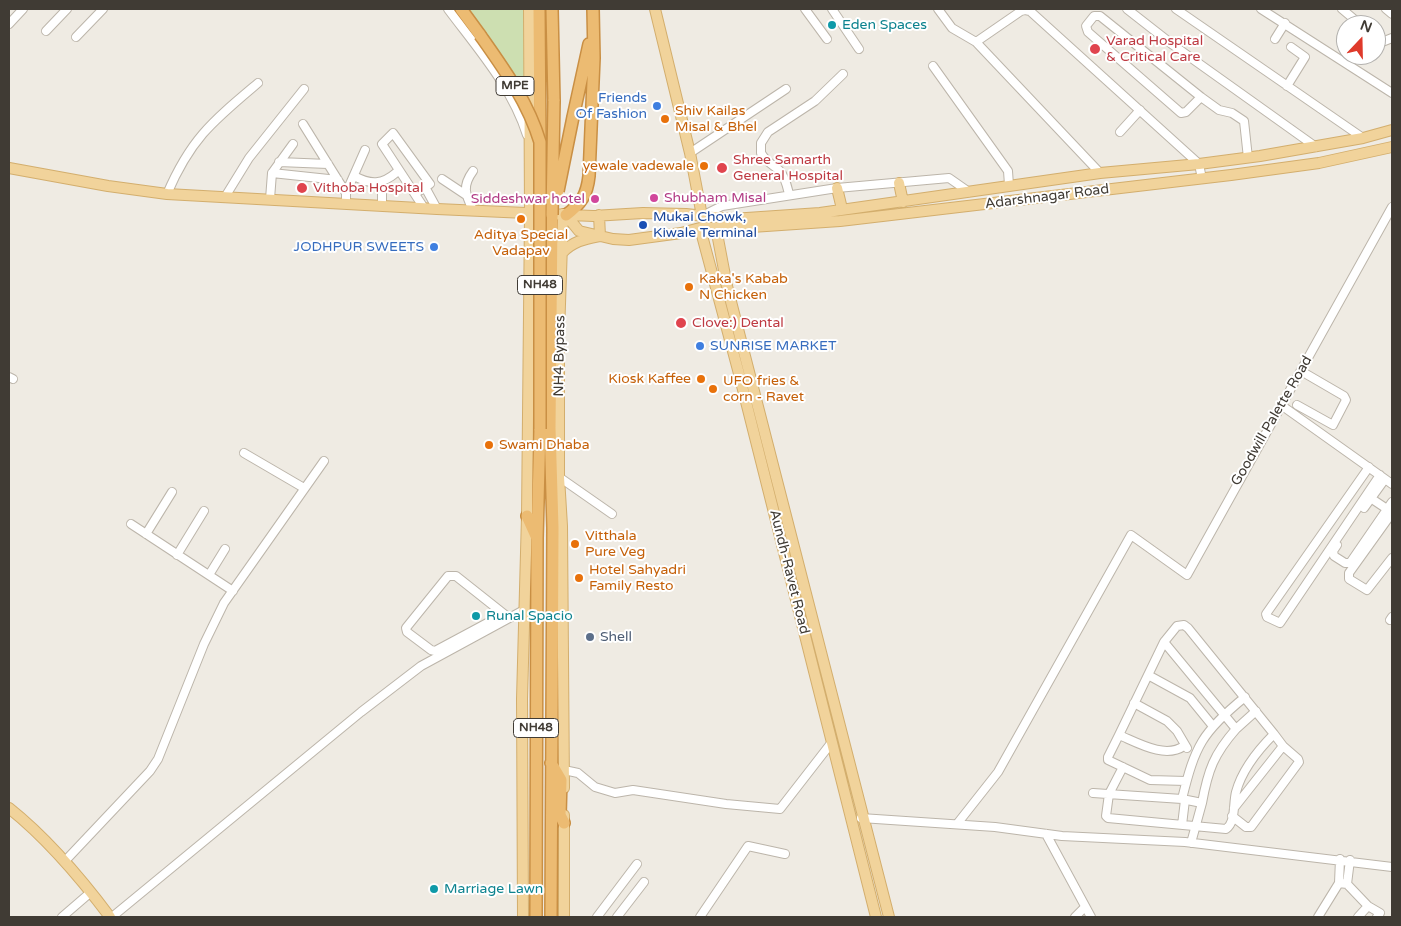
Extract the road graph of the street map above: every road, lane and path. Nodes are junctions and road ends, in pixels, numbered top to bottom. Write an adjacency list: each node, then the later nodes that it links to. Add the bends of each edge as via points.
1 (23, 9): 19 (street)
2 (68, 9): 21 (street)
3 (103, 9): 22 (street)
4 (448, 9): 41 (street, via 510,95)
5 (461, 9): 41 (highway, MPE, bridge, via 518,90 530,112)
6 (528, 9): 41 (main road)
7 (539, 9): 41 (highway, NH48, via 540,101)
8 (552, 9): 81 (highway, NH48, bridge)
9 (655, 9): 46 (main road)
10 (805, 9): 23 (street)
11 (832, 9): 27 (street)
12 (938, 9): 25 (street, via 952,28)
13 (1127, 9): 43 (street)
14 (1176, 9): 31 (street)
15 (1262, 9): 20 (street)
16 (1386, 9): 18 (street)
17 (593, 13): 81 (highway, bridge); 81 (highway, via 590,176 582,200)
18 (1392, 14)
19 (9, 24)
20 (1285, 24): 24 (street); 34 (street)
21 (46, 31)
22 (76, 37)
23 (827, 39)
24 (1275, 39)
25 (976, 42): 36 (street, via 1021,12 1030,11); 54 (street)
26 (1291, 47): 31 (street, via 1305,57)
27 (859, 49)
28 (933, 66): 61 (street, via 1008,171)
29 (843, 74): 68 (street, via 815,102 763,138 761,153 767,163 783,176)
30 (258, 83): 67 (street, via 200,134 182,161)
31 (1287, 86): 40 (street)
32 (304, 89): 70 (street, via 249,158)
33 (786, 89): 46 (street)
34 (1392, 93)
35 (1201, 97): 35 (street, via 1181,113 1088,32 1086,26 1094,16 1100,16); 47 (street, via 1244,122)
36 (1140, 110): 39 (street); 50 (street)
37 (303, 124): 49 (street)
38 (1391, 130): 40 (main road, Adarshnagar Road)
39 (1120, 132)
40 (1363, 138): 43 (main road, Adarshnagar Road)
41 (534, 140): 80 (main road); 91 (highway, NH48, bridge)
42 (293, 144): 48 (street)
43 (1316, 147): 47 (main road, Adarshnagar Road)
44 (1392, 147): 58 (main road, Adarshnagar Road, via 1319,163)
45 (365, 150): 56 (street)
46 (690, 153): 83 (main road)
47 (1248, 158): 50 (main road, Adarshnagar Road)
48 (279, 162): 49 (street); 55 (street)
49 (328, 164): 59 (street)
50 (1199, 164): 54 (main road, Adarshnagar Road); 58 (street)
51 (9, 168): 67 (main road, Adarshnagar Road)
52 (473, 171): 69 (street, via 465,185)
53 (397, 172): 56 (street, via 377,183)
54 (1100, 172): 61 (main road, Adarshnagar Road)
55 (272, 173): 59 (street); 71 (street)
56 (354, 176): 72 (street)
57 (442, 179): 69 (street)
58 (1202, 179): 85 (main road, Adarshnagar Road, via 840,221)
59 (338, 180): 72 (street)
60 (900, 182): 64 (street); 65 (street, via 950,178); 73 (main road)
61 (1009, 185): 65 (main road, Adarshnagar Road)
62 (425, 187): 66 (street); 66 (street, via 430,184 393,133 382,144); 77 (street)
63 (382, 188): 74 (street)
64 (837, 188): 68 (street); 78 (main road)
65 (969, 192): 73 (main road, Adarshnagar Road)
66 (416, 193): 76 (street)
67 (167, 194): 70 (main road, Adarshnagar Road)
68 (789, 194): 83 (street, via 722,206)
69 (466, 195): 79 (street)
70 (225, 197): 71 (main road, Adarshnagar Road)
71 (270, 199): 72 (main road, Adarshnagar Road)
72 (346, 199): 74 (main road, Adarshnagar Road)
73 (903, 202): 78 (main road, Adarshnagar Road)
74 (382, 206): 76 (main road, Adarshnagar Road)
75 (1392, 207): 88 (street, Goodwill Palette Road)
76 (424, 208): 77 (main road, Adarshnagar Road)
77 (437, 209): 79 (main road, Adarshnagar Road)
78 (842, 209): 83 (main road, Adarshnagar Road, via 732,219)
79 (473, 210): 80 (main road, Adarshnagar Road)
80 (530, 213): 81 (main road, Adarshnagar Road); 108 (main road)
81 (560, 215): 82 (main road, Adarshnagar Road); 86 (main road, via 579,231); 87 (main road, NH4 Bypass); 91 (highway, NH48)
82 (599, 216): 83 (main road, Adarshnagar Road, via 643,213); 86 (main road)
83 (702, 216)
84 (700, 228): 85 (main road, Adarshnagar Road); 86 (main road, via 629,240); 131 (main road, Aundh-Ravet Road)
85 (716, 228): 146 (main road, Aundh-Ravet Road, via 727,286)
86 (600, 236): 87 (main road, via 580,240)
87 (562, 253): 95 (main road, NH4 Bypass)
88 (1300, 371): 89 (street, Goodwill Palette Road); 90 (street, via 1346,400 1333,426)
89 (1280, 405): 94 (street); 148 (street, Goodwill Palette Road, via 1187,576 1131,535 998,772)
90 (1297, 405)
91 (545, 429): 102 (highway, NH48); 112 (highway, NH48)
92 (244, 453): 99 (street)
93 (324, 461): 99 (street)
94 (1369, 467): 96 (street); 97 (street)
95 (560, 477): 102 (main road, NH4 Bypass); 107 (street)
96 (1383, 477): 98 (street); 100 (street); 106 (street, via 1333,551 1334,556 1350,563)
97 (1359, 481): 100 (street); 100 (street, via 1266,614 1267,618 1280,623)
98 (1392, 484)
99 (304, 488): 117 (street)
100 (1371, 489)
101 (172, 492): 111 (street)
102 (558, 501): 135 (highway, NH48, via 553,522); 137 (main road, NH4 Bypass)
103 (1375, 501): 106 (street)
104 (1392, 502): 106 (street)
105 (204, 511): 114 (street)
106 (1389, 511): 109 (street)
107 (612, 514)
108 (527, 516): 112 (highway); 119 (main road)
109 (1389, 523): 115 (street, via 1349,573 1349,579 1367,590)
110 (131, 524): 111 (street)
111 (146, 534): 114 (street)
112 (537, 538): 166 (highway, NH48)
113 (225, 548): 116 (street)
114 (178, 555): 116 (street)
115 (1392, 558)
116 (209, 575): 117 (street)
117 (233, 591): 155 (street, via 204,644 158,759)
118 (498, 610): 118 (street, via 451,575 406,628 407,632 435,651 491,621); 120 (street)
119 (524, 610): 120 (street); 165 (main road)
120 (509, 618): 164 (street, via 421,666)
121 (1164, 642): 122 (street); 123 (street, via 1177,626 1184,625); 126 (street)
122 (1148, 675): 124 (street); 127 (street, via 1190,698)
123 (1245, 697): 125 (street); 126 (street)
124 (1134, 703): 130 (street); 132 (street, via 1167,721 1177,731)
125 (1256, 711): 128 (street); 129 (street)
126 (1224, 714): 127 (street); 128 (street)
127 (1212, 725): 134 (street)
128 (1236, 728): 142 (street, via 1213,760 1206,777)
129 (1274, 734): 133 (street); 144 (street, via 1254,756 1244,774 1235,793)
130 (1119, 735): 132 (street, via 1166,752); 136 (street, via 1107,758)
131 (832, 742): 137 (street, via 780,809 633,790 615,792 595,787 578,773); 145 (main road, Aundh-Ravet Road)
132 (1184, 746): 134 (street)
133 (1283, 746): 144 (street); 144 (street, via 1299,762 1250,826 1246,827)
134 (1195, 753): 138 (street)
135 (550, 761): 147 (highway, via 560,780 560,815); 167 (highway, NH48)
136 (1123, 767): 138 (street, via 1153,780); 140 (street)
137 (564, 770): 147 (main road, NH4 Bypass)
138 (1186, 781): 141 (street)
139 (1093, 793): 140 (street)
140 (1109, 794): 141 (street); 149 (street, via 1108,818)
141 (1183, 800): 142 (street); 149 (street)
142 (1202, 803): 149 (street, via 1198,821)
143 (9, 808): 155 (main road)
144 (1233, 812): 149 (street, via 1226,829)
145 (851, 818): 146 (street); 172 (main road, Aundh-Ravet Road)
146 (864, 818): 148 (street); 173 (main road, Aundh-Ravet Road)
147 (564, 823): 168 (main road, NH4 Bypass)
148 (957, 824): 150 (street)
149 (1188, 826): 151 (street)
150 (1046, 834): 151 (street); 162 (street)
151 (1188, 842): 153 (street)
152 (785, 854): 171 (street, via 748,846)
153 (1340, 859): 154 (street); 159 (street)
154 (1350, 860): 157 (street); 159 (street)
155 (65, 861): 160 (main road)
156 (637, 864): 169 (street)
157 (1392, 867)
158 (644, 882): 170 (street)
159 (1343, 884): 161 (street); 175 (street)
160 (91, 892): 163 (street); 164 (main road)
161 (1368, 906): 176 (street); 177 (street, via 1380,913)
162 (1081, 913): 174 (street)
163 (62, 917)
164 (111, 917)
165 (524, 917)
166 (536, 917)
167 (551, 917)
168 (564, 917)
169 (597, 917)
170 (617, 917)
171 (700, 917)
172 (876, 917)
173 (889, 917)
174 (1091, 917)
175 (1318, 917)
176 (1358, 917)
177 (1376, 917)

